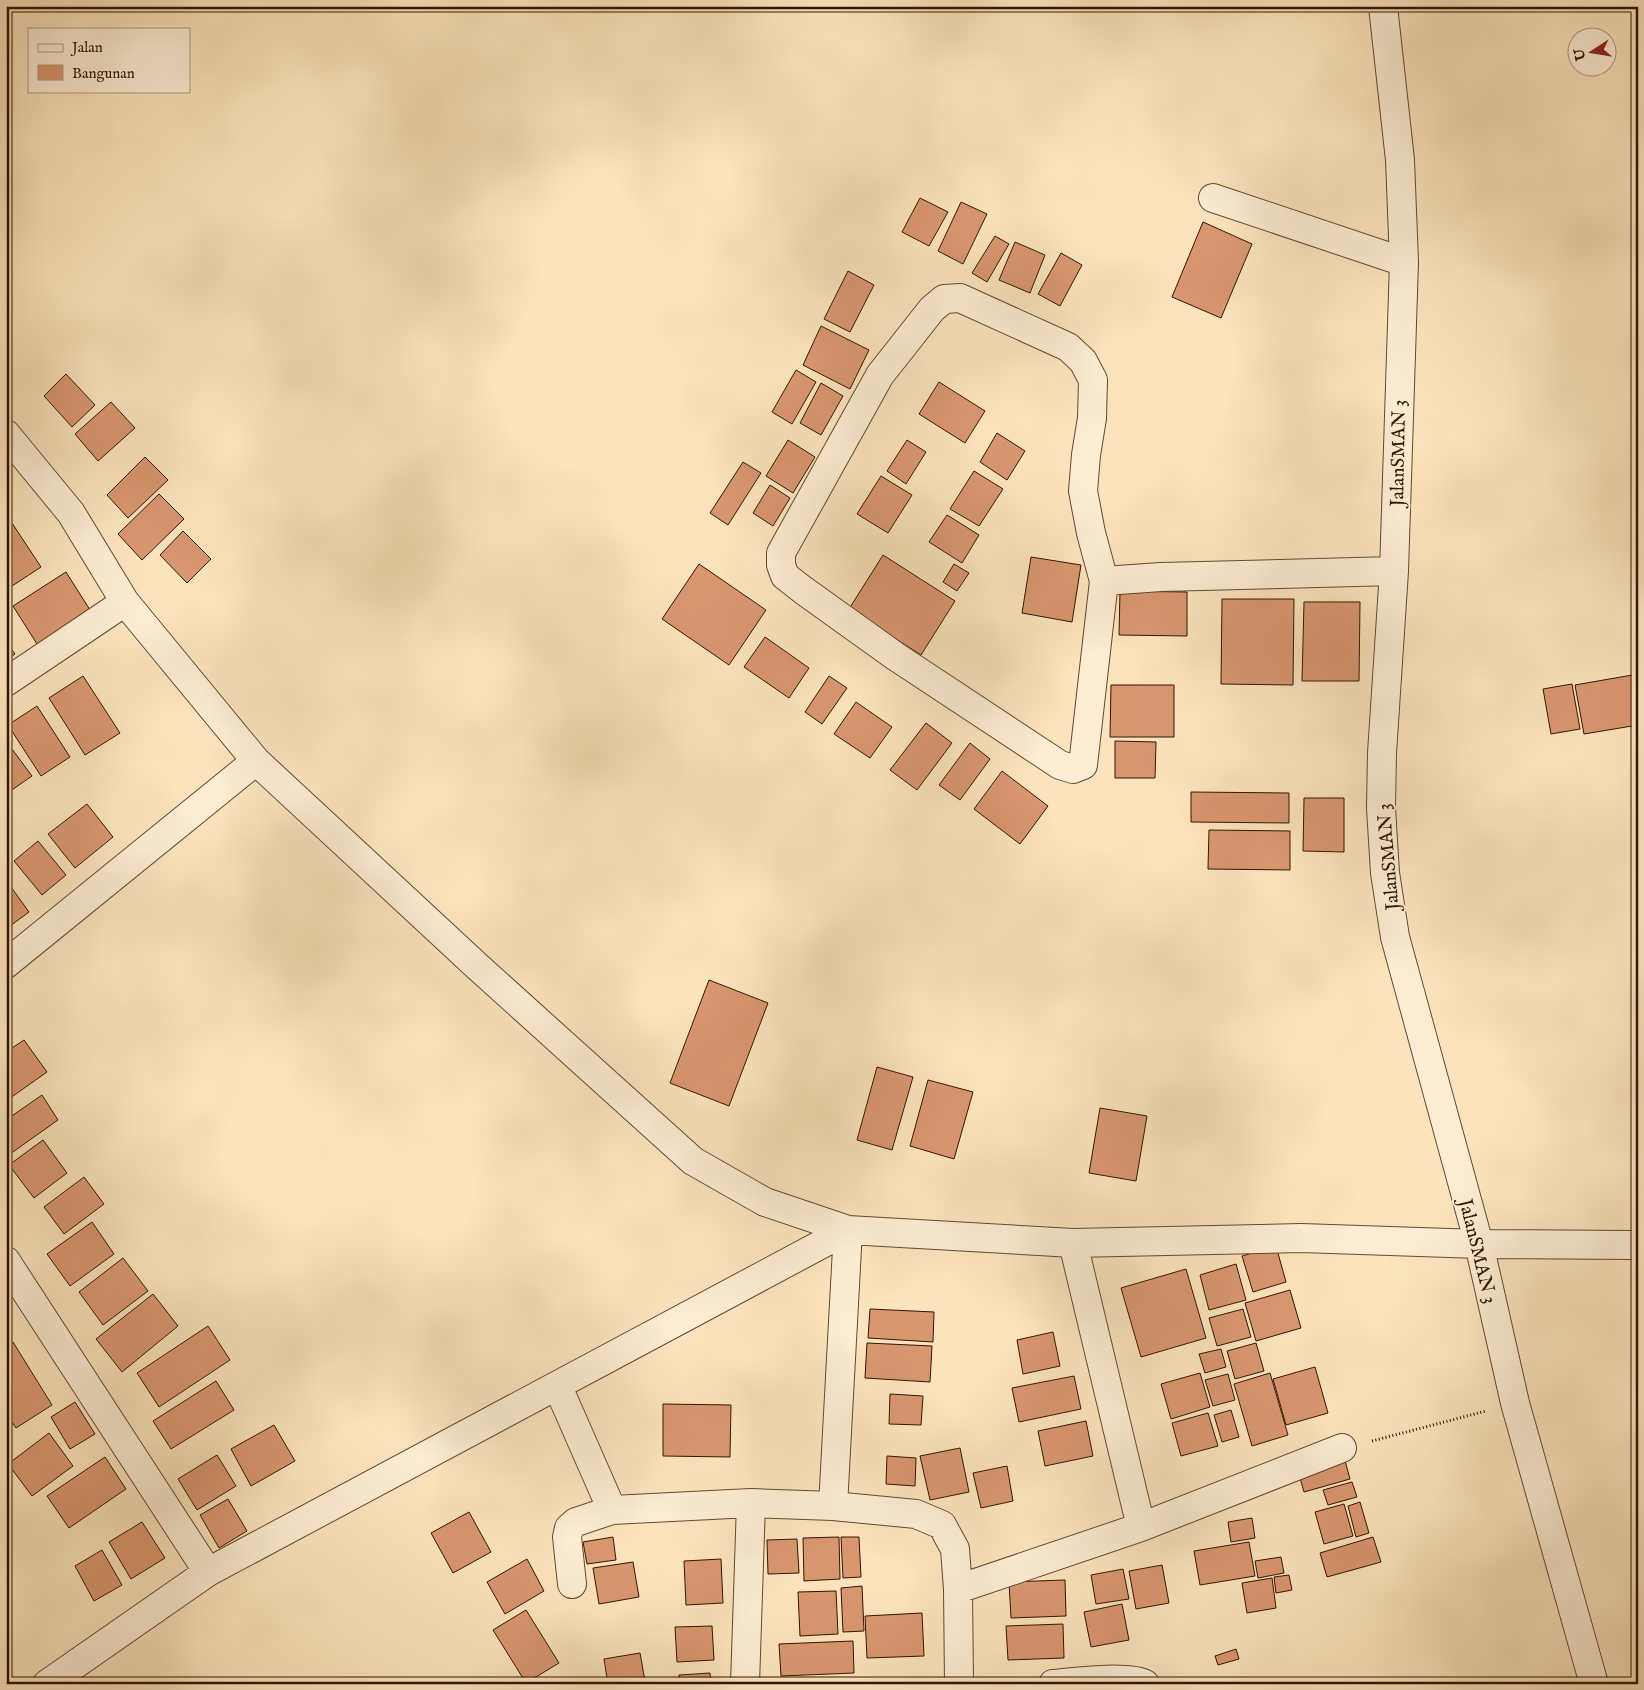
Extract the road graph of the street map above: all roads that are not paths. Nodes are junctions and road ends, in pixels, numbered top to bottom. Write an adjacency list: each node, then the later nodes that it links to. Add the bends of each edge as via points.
1 (1383, 6): 3 (street, JalanSMAN 3, via 1400,160)
2 (1214, 198): 3 (street)
3 (1404, 262): 5 (street, JalanSMAN 3)
4 (6, 434): 7 (street, via 71,513)
5 (1394, 571): 6 (street); 13 (street, JalanSMAN 3, via 1382,754 1385,873 1395,937)
6 (1104, 581): 6 (street, via 1084,491 1093,380 1083,361 1068,347 960,298 944,299 932,309 880,375 781,553 781,565 786,576 895,656 1060,765 1073,769 1083,765 1087,746)
7 (125, 602): 8 (street); 9 (street)
8 (6, 682)
9 (256, 761): 10 (street); 11 (street, via 693,1160 765,1202)
10 (6, 964)
11 (848, 1230): 12 (street); 16 (street); 19 (street)
12 (1073, 1243): 13 (street, via 1300,1238); 21 (street)
13 (1479, 1244): 14 (street); 30 (street, JalanSMAN 3, via 1515,1403)
14 (1638, 1245)
15 (6, 1261): 22 (street)
16 (558, 1387): 20 (street); 22 (street)
17 (1342, 1448): 21 (street)
18 (751, 1504): 19 (street); 20 (street); 26 (street)
19 (833, 1506): 24 (street, via 916,1514 942,1525 955,1549)
20 (612, 1510): 23 (street, via 576,1522 568,1528 566,1537)
21 (1141, 1527): 24 (street)
22 (208, 1572): 25 (street)
23 (572, 1584)
24 (958, 1589): 27 (street)
25 (47, 1684)
26 (746, 1684)
27 (959, 1684)
28 (1053, 1684): 29 (street, via 1140,1680)
29 (1145, 1684)
30 (1594, 1684)

